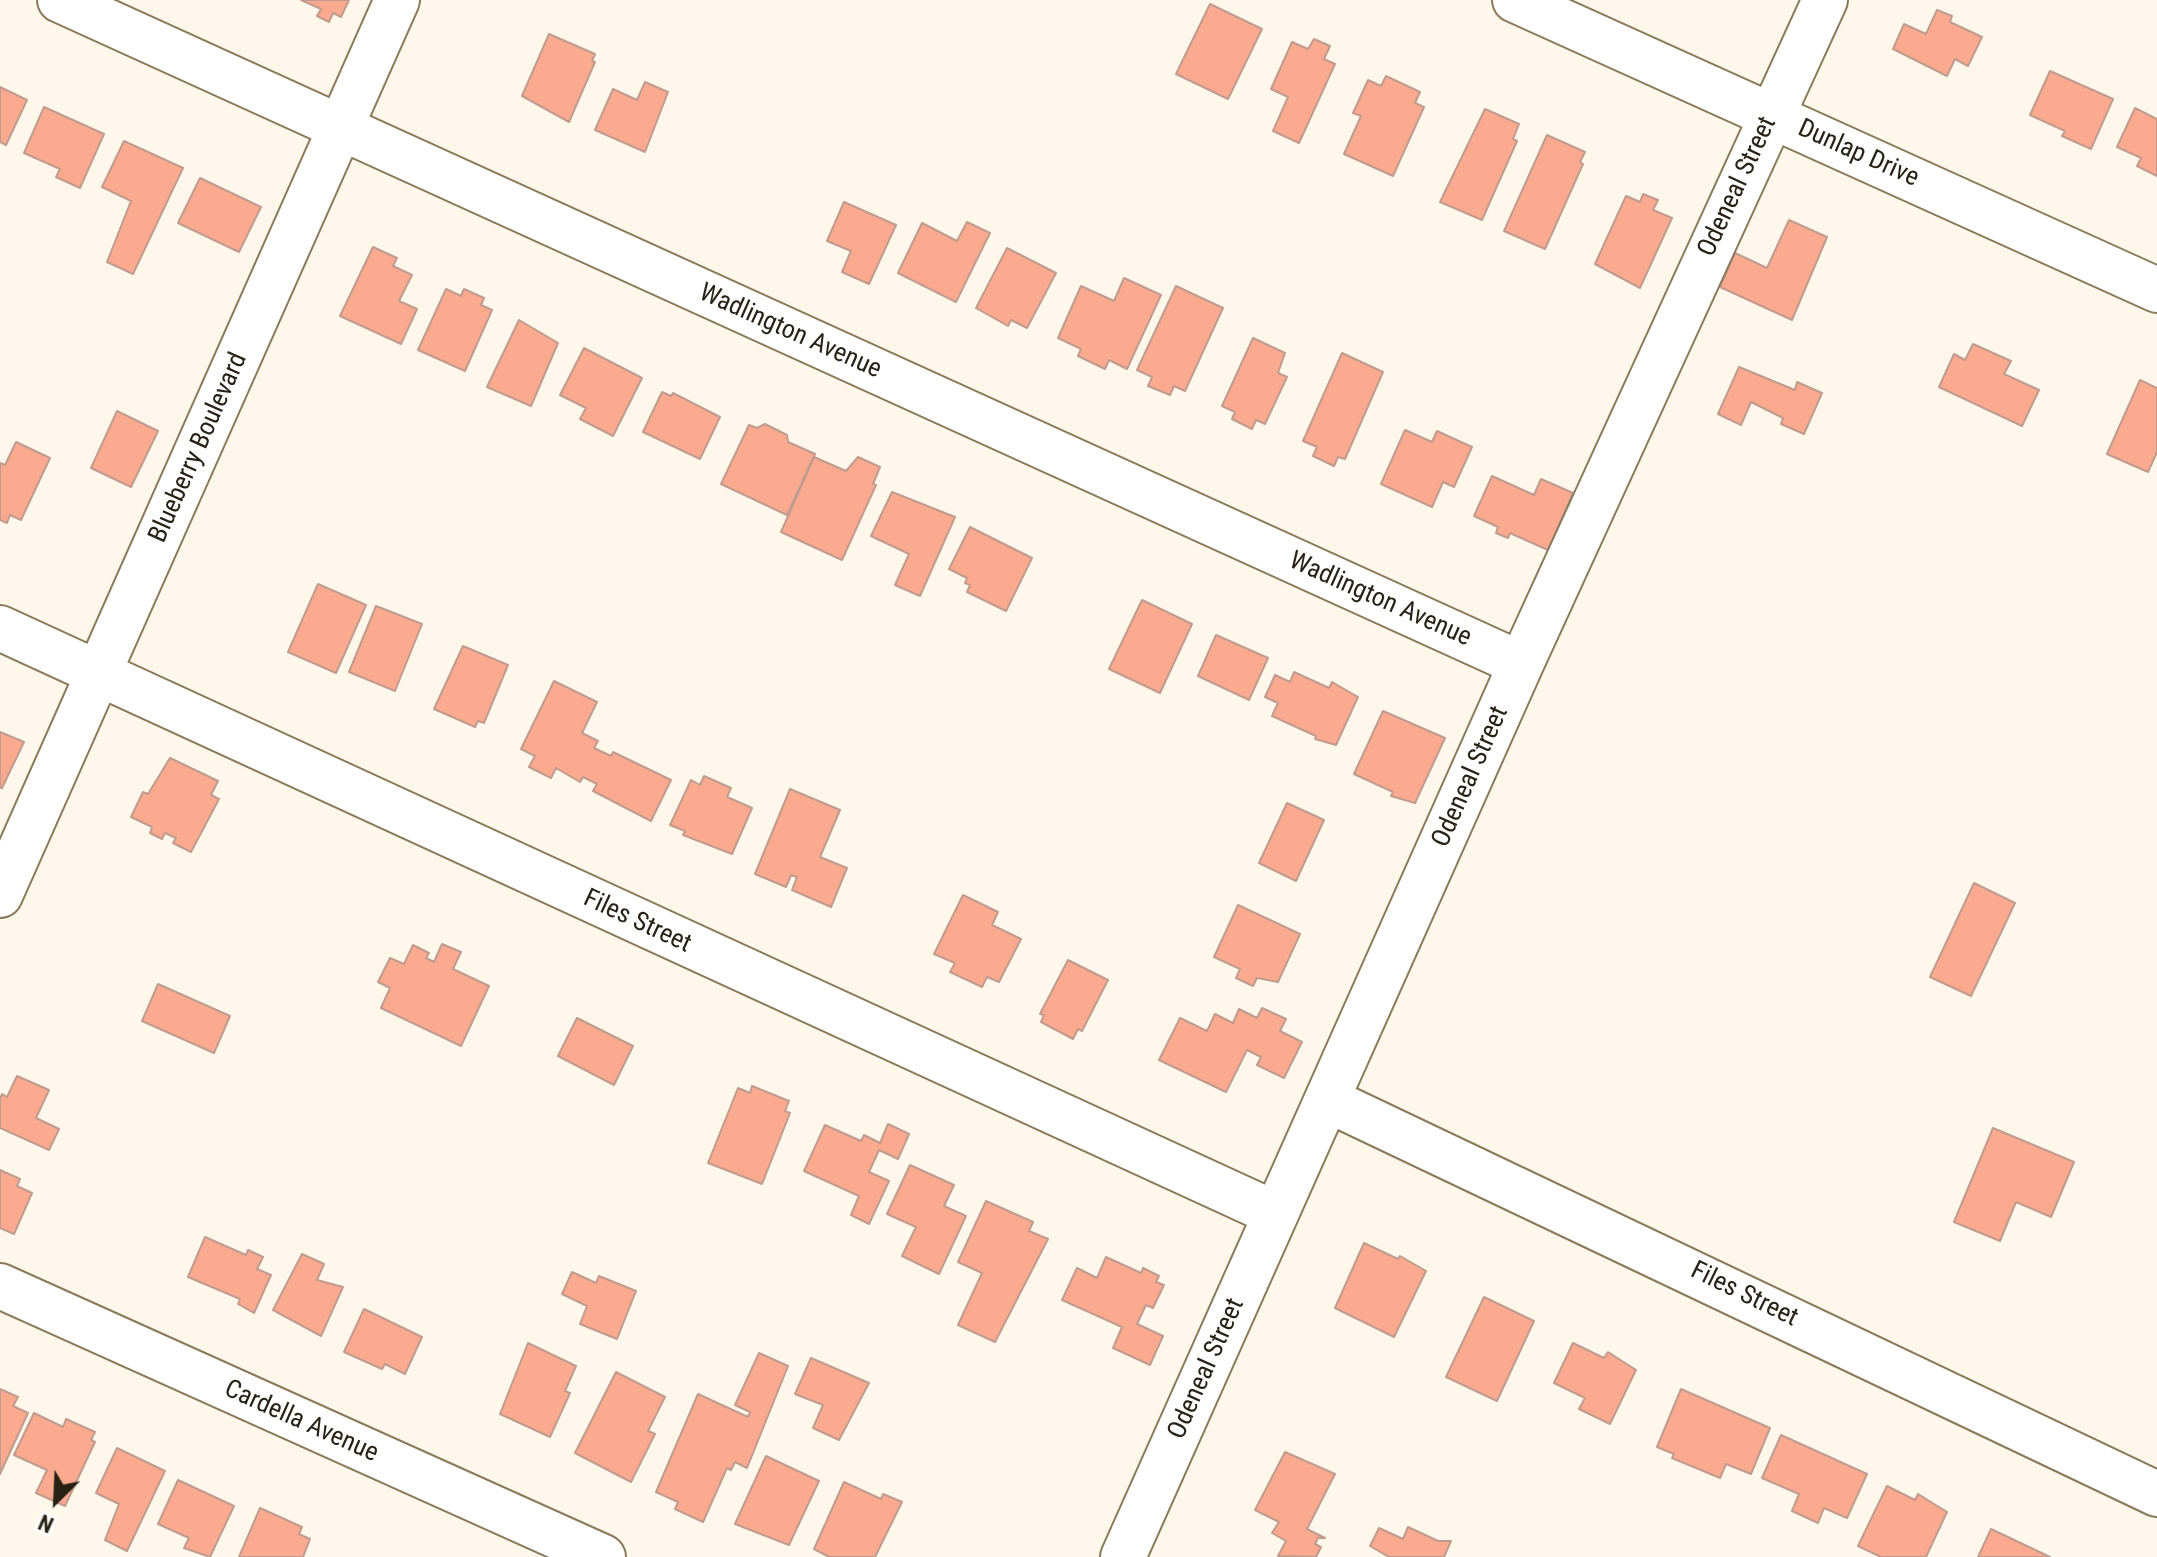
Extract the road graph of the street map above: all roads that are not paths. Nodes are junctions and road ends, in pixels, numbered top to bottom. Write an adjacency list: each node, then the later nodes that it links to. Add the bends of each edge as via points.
1 (60, 0): 6 (street, Wadlington Avenue)
2 (397, 0): 6 (street, Blueberry Boulevard)
3 (1515, 0): 5 (street, Dunlap Drive)
4 (1825, 0): 5 (street, Odeneal Street)
5 (1771, 115): 7 (street, Dunlap Drive); 9 (street, Odeneal Street)
6 (341, 128): 9 (street, Wadlington Avenue); 10 (street, Blueberry Boulevard)
7 (2157, 290)
8 (0, 628): 10 (street, Files Street)
9 (1521, 664): 12 (street, Odeneal Street)
10 (98, 675): 11 (street, Blueberry Boulevard); 13 (street, Files Street)
11 (0, 895)
12 (1328, 1100): 13 (street, Odeneal Street); 15 (street, Files Street)
13 (1276, 1214): 17 (street, Odeneal Street)
14 (0, 1286): 16 (street, Cardella Avenue)
15 (2157, 1494)
16 (603, 1557)
17 (1123, 1557)

